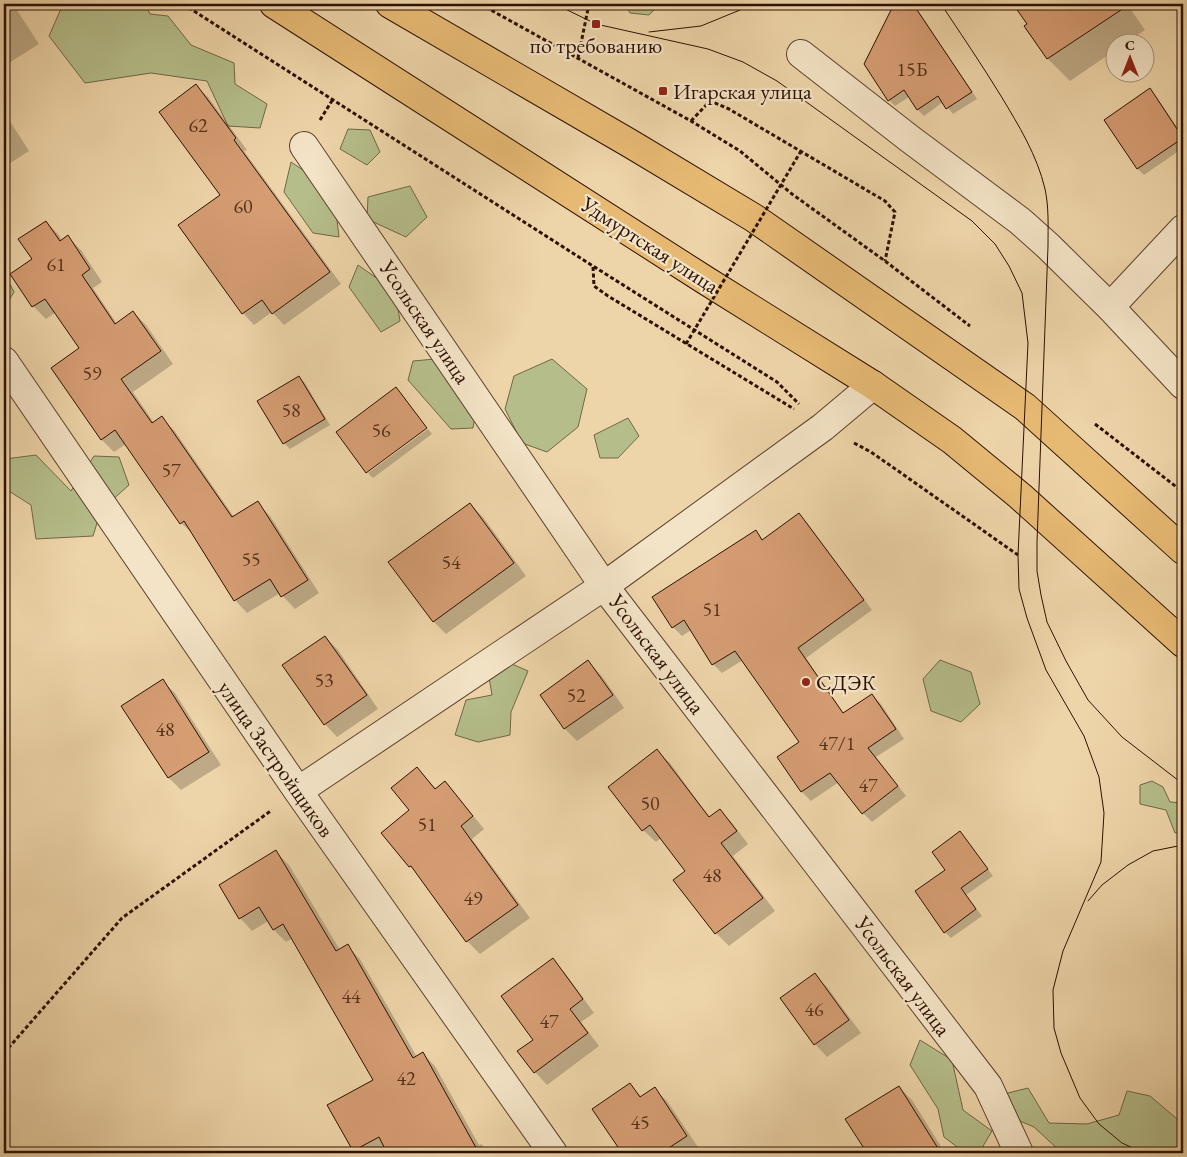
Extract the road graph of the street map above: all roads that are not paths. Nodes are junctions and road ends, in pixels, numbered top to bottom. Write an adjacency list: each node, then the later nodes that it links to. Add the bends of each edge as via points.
1 (274, 4): 8 (main road, Удмуртская улица)
2 (390, 4): 10 (main road, via 754,218 1025,407)
3 (801, 54): 6 (street, via 1020,221)
4 (304, 146): 11 (street, Усольская улица)
5 (1183, 229): 6 (street)
6 (1110, 307): 9 (street)
7 (4, 361): 13 (street, улица Застройщиков)
8 (873, 385): 11 (street, via 823,427); 12 (main road, Удмуртская улица, via 952,440 1020,496)
9 (1183, 385)
10 (1183, 550)
11 (604, 586): 13 (street); 15 (street, Усольская улица, via 988,1086)
12 (1183, 643)
13 (298, 791): 14 (street, улица Застройщиков)
14 (553, 1153)
15 (1019, 1153)

